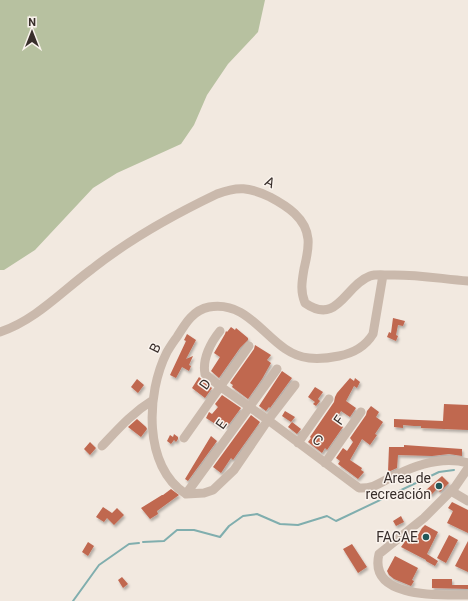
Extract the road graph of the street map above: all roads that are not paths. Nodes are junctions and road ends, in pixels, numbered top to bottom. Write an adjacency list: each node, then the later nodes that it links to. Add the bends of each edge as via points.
1 (383, 275): 2 (street, A, via 401,274); 4 (street, A, via 362,280 336,306 326,310 309,306 302,296 301,285 308,247 305,226 297,215 282,205 255,190 240,188 217,194 146,231 92,268 28,319); 10 (street, B, via 374,334 359,350 330,358 308,358 290,352 278,345 252,319 241,312 220,307 209,307 197,312 186,322 167,353)
2 (468, 281)
3 (220, 331): 8 (street, C, via 210,345 204,368 205,374)
4 (0, 332)
5 (249, 346): 8 (street, D)
6 (277, 369): 11 (street, E)
7 (295, 385): 13 (street)
8 (221, 387): 11 (street, C); 14 (street, D)
9 (328, 399): 15 (street)
10 (153, 400): 16 (street, via 124,422); 21 (street, B, via 152,428 159,460 172,482)
11 (250, 407): 13 (street, C); 21 (street, E)
12 (361, 412): 17 (street, F)
13 (268, 420): 15 (street, C); 21 (street, via 234,470 212,490 204,494)
14 (184, 438)
15 (298, 443): 17 (street, C)
16 (102, 446)
17 (326, 463): 18 (street, C, via 359,488 373,488 395,475 427,462 441,460)
18 (468, 463)
19 (468, 468): 20 (street)
20 (451, 491): 22 (street); 23 (street, via 424,518 383,549 378,554 377,561 379,571 386,580 400,590 426,595)
21 (186, 494)
22 (468, 501)
23 (468, 595)

